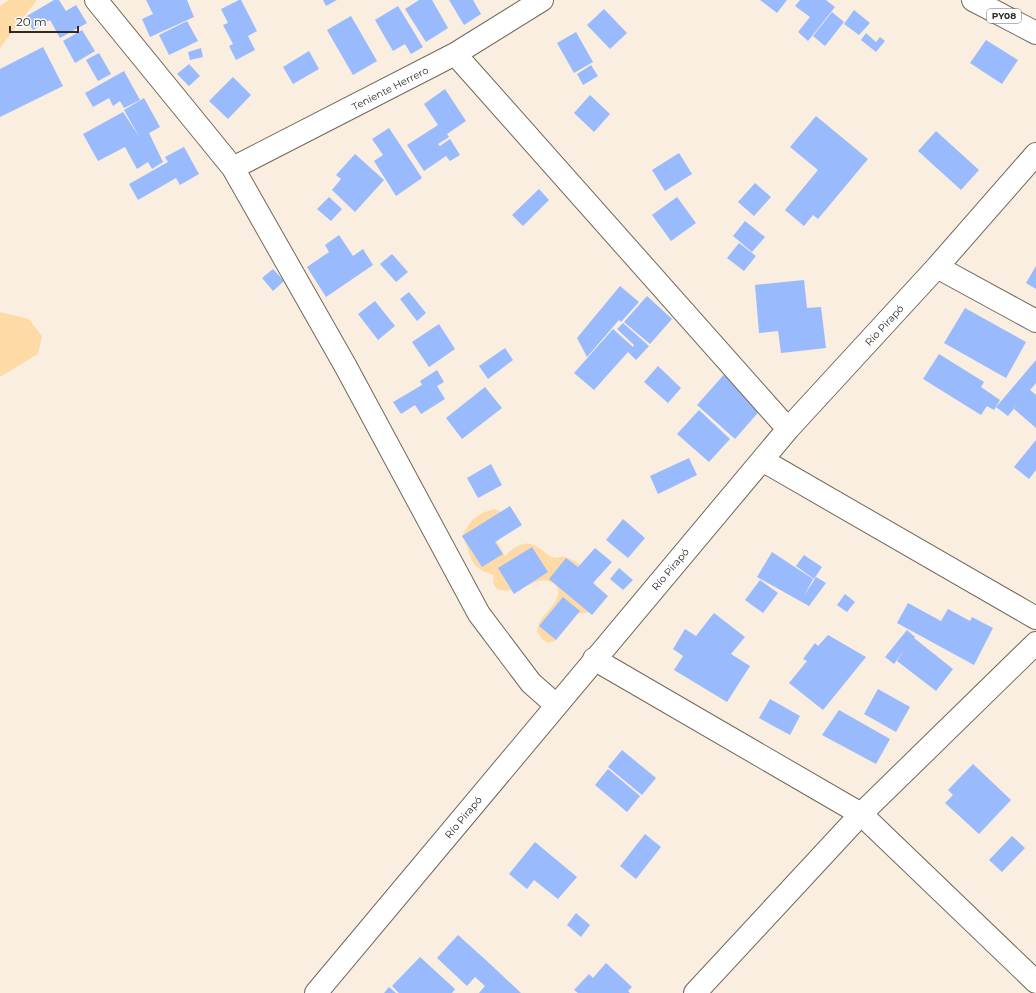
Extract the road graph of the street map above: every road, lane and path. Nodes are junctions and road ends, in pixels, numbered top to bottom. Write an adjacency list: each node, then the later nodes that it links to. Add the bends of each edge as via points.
1 (96, 0): 7 (main road)
2 (542, 0): 5 (main road, Teniente Herrero)
3 (973, 0): 4 (main road, PY08)
4 (1036, 33)
5 (455, 54): 7 (main road, Teniente Herrero); 10 (main road)
6 (1036, 154): 8 (main road, Río Pirapó)
7 (233, 168): 15 (main road, via 342,360 479,614 531,682)
8 (937, 267): 9 (main road); 10 (main road, Río Pirapó)
9 (1036, 321)
10 (788, 429): 11 (main road, Río Pirapó)
11 (762, 460): 12 (main road); 14 (main road, Río Pirapó)
12 (1036, 618)
13 (1036, 643): 16 (main road)
14 (594, 659): 15 (main road, Río Pirapó); 16 (main road)
15 (556, 705): 18 (main road, Río Pirapó)
16 (861, 814): 17 (main road); 19 (main road)
17 (1036, 982)
18 (316, 993)
19 (695, 993)

